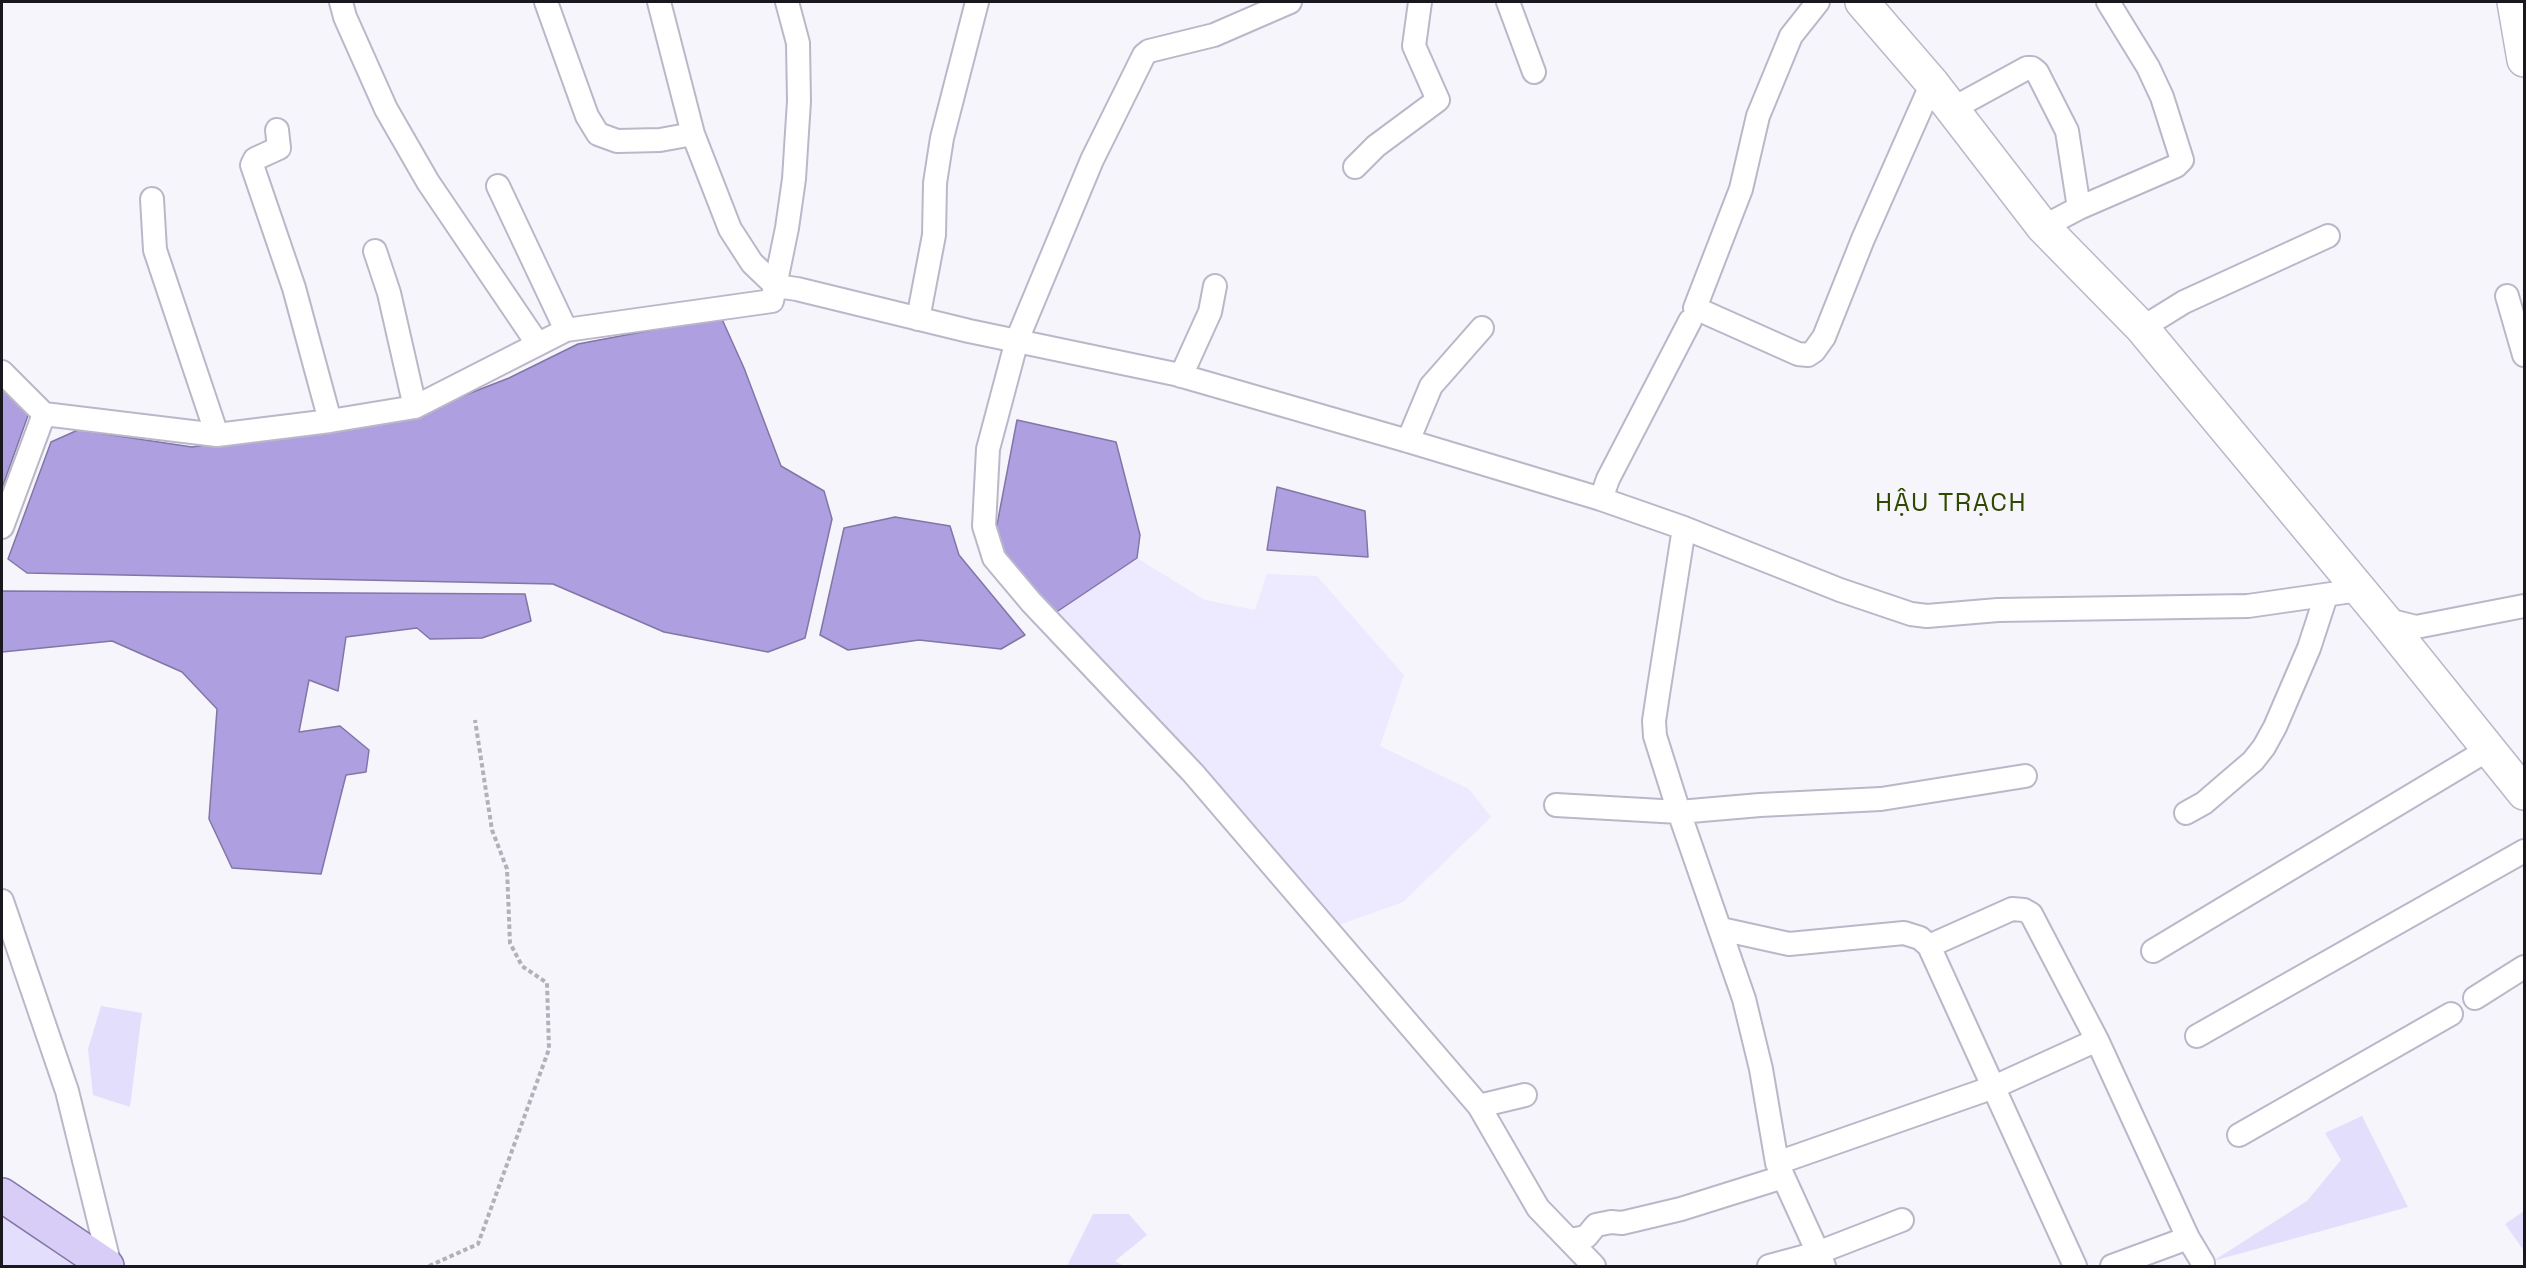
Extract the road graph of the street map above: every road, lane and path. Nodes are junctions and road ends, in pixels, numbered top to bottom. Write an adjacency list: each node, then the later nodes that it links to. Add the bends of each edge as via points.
1 (341, 2): 35 (street, via 386,109 428,182)
2 (546, 2): 18 (street, via 598,134 617,141)
3 (659, 2): 18 (street)
4 (787, 2): 26 (street, via 798,43 799,101 792,189)
5 (977, 2): 29 (street, via 942,138 933,235)
6 (1290, 2): 34 (street, via 1214,34 1144,55 1092,160)
7 (1420, 2): 19 (street, via 1414,46 1438,100 1376,146)
8 (1508, 2): 14 (street)
9 (1818, 2): 15 (street, via 1791,36 1758,116 1741,189 1695,309 1798,354 1814,351 1824,337)
10 (2108, 2): 22 (street, via 2162,96 2182,160 2137,185)
11 (2514, 2): 13 (street)
12 (1868, 3): 15 (street)
13 (2524, 60)
14 (1534, 72)
15 (1932, 83): 16 (street)
16 (1952, 109): 22 (street, via 2032,68 2067,131); 23 (street)
17 (277, 129): 41 (street, via 279,148 255,159 252,165 294,288)
18 (693, 134): 26 (street, via 730,229 752,263)
19 (1355, 167)
20 (498, 186): 33 (street)
21 (152, 199): 42 (street, via 155,250)
22 (2079, 208): 23 (street)
23 (2043, 227): 32 (street)
24 (2328, 236): 32 (street, via 2184,302)
25 (375, 251): 39 (street, via 389,293)
26 (776, 286): 29 (street); 33 (street, via 771,301)
27 (1215, 286): 38 (street, via 1210,312)
28 (2507, 296): 36 (street)
29 (918, 319): 34 (street)
30 (1690, 321): 44 (street)
31 (1482, 328): 43 (street, via 1431,386)
32 (2142, 328): 47 (street)
33 (566, 330): 35 (street)
34 (1017, 340): 38 (street); 70 (street, via 988,449 984,526 994,558 1193,773)
35 (537, 343): 39 (street)
36 (2524, 354)
37 (2, 372): 40 (street)
38 (1180, 376): 43 (street)
39 (415, 407): 41 (street)
40 (44, 414): 42 (street); 45 (street)
41 (330, 421): 42 (street)
42 (217, 435)
43 (1408, 441): 44 (street)
44 (1601, 499): 46 (street)
45 (2, 527)
46 (1684, 528): 48 (street, via 1840,590 1927,616 1998,610 2248,606); 56 (street, via 1654,721 1655,736)
47 (2360, 590): 48 (street); 50 (street)
48 (2326, 596): 57 (street, via 2309,648 2264,747 2204,803)
49 (2524, 606): 50 (street, via 2416,627)
50 (2384, 619): 52 (street)
51 (475, 720): 80 (path, via 492,830 507,869 510,943 522,966 547,983 549,1049 478,1244)
52 (2489, 749): 54 (street); 62 (street)
53 (2025, 776): 56 (street, via 1881,799)
54 (2524, 793)
55 (1556, 805): 56 (street)
56 (1679, 812): 60 (street)
57 (2186, 813)
58 (2524, 851): 66 (street)
59 (2, 901): 79 (street, via 67,1091)
60 (1721, 929): 61 (street, via 1789,944 1904,933); 72 (street, via 1756,1043)
61 (1929, 946): 67 (street, via 2012,909 2024,910 2036,921); 68 (street)
62 (2153, 951)
63 (2524, 967): 64 (street)
64 (2475, 998)
65 (2451, 1014): 71 (street)
66 (2197, 1036)
67 (2097, 1040): 68 (street); 75 (street)
68 (1994, 1087): 72 (street); 83 (street)
69 (1524, 1095): 70 (street)
70 (1479, 1106): 76 (street, via 1538,1208)
71 (2239, 1136)
72 (1780, 1170): 76 (street, via 1681,1209 1596,1225 1586,1237); 77 (street)
73 (2, 1195): 79 (main road)
74 (1902, 1220): 77 (street)
75 (2188, 1238): 78 (street); 84 (street)
76 (1569, 1240): 81 (street)
77 (1821, 1260): 82 (street)
78 (2203, 1263)
79 (108, 1266)
80 (429, 1266)
81 (1594, 1266)
82 (1769, 1266)
83 (2075, 1266)
84 (2112, 1266)

